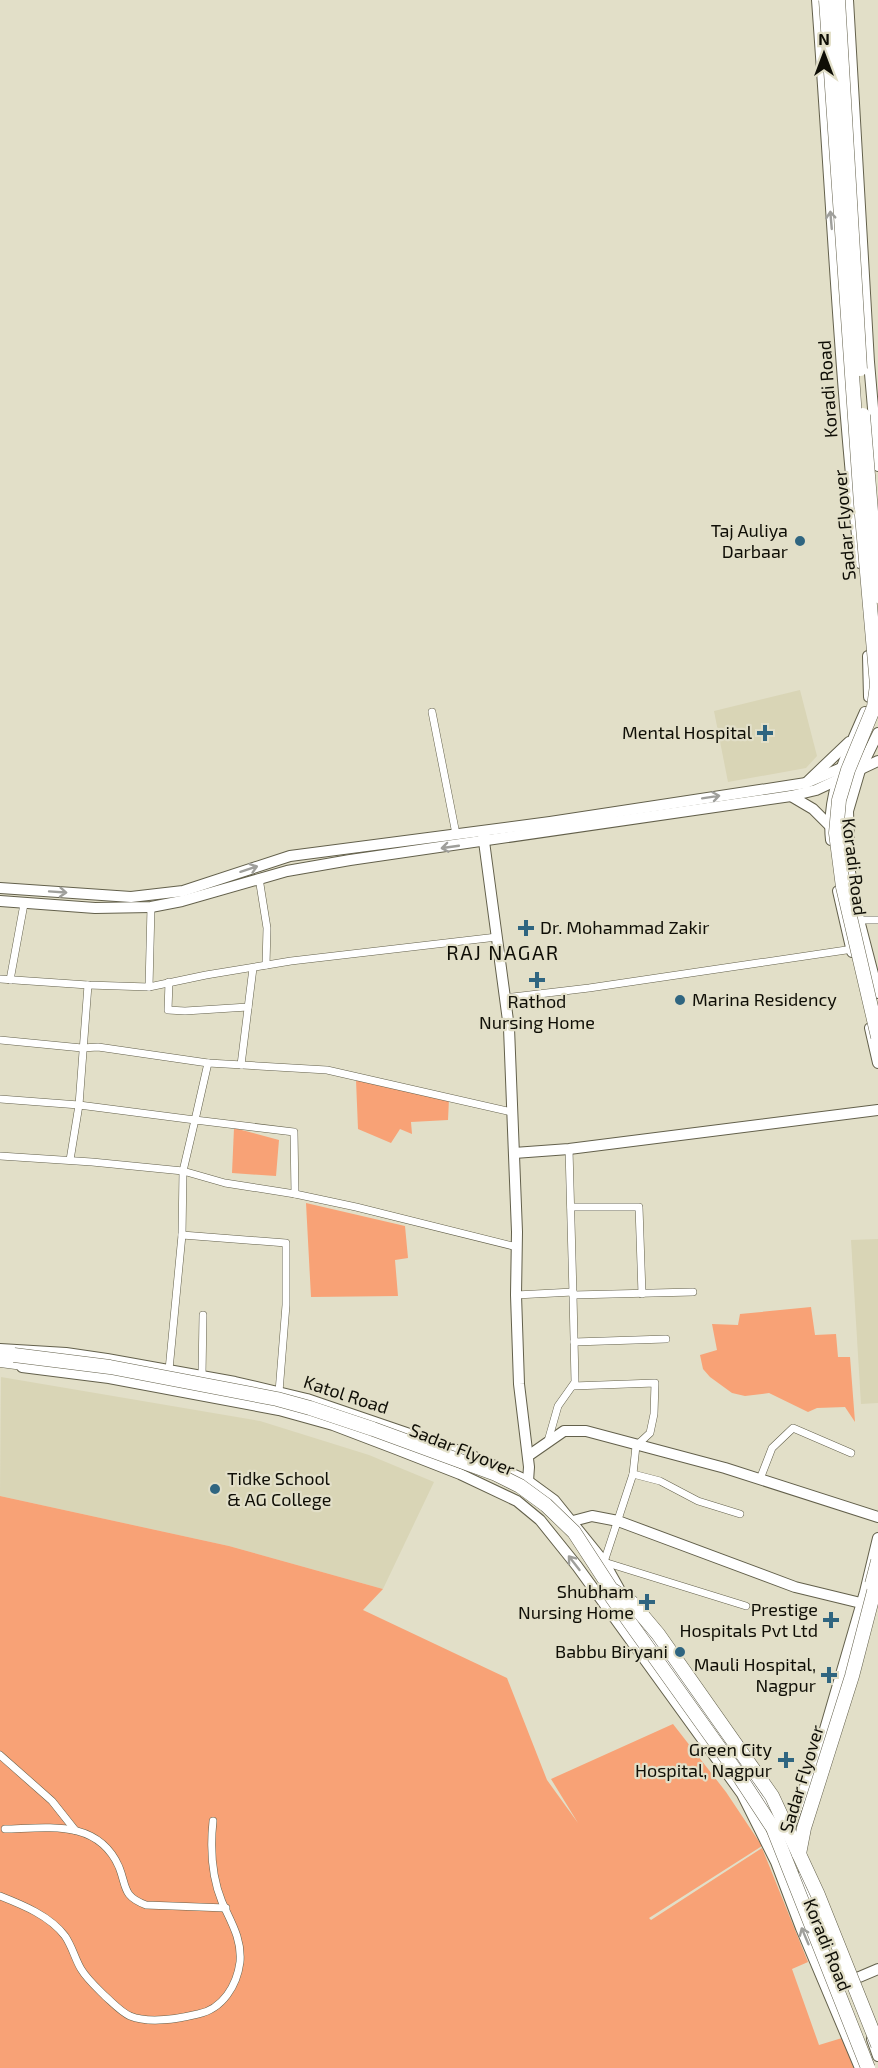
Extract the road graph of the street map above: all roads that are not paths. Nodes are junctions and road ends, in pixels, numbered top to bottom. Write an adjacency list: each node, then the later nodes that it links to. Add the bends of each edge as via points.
1 (817, 0): 6 (main road, Koradi Road, one-way to 1)
2 (826, 0): 45 (highway, Sadar Flyover, bridge, via 877,685 874,707 839,800 836,833 843,887)
3 (838, 0): 8 (highway, Sadar Flyover, bridge)
4 (848, 0): 5 (main road)
5 (866, 298): 6 (main road); 7 (main road)
6 (837, 300): 12 (main road, Koradi Road, via 870,691)
7 (878, 466)
8 (878, 596)
9 (432, 712): 22 (street)
10 (878, 716): 44 (highway, via 847,796 842,834 848,888)
11 (878, 732): 14 (main road)
12 (854, 738): 16 (main road, Koradi Road); 19 (main road)
13 (878, 750): 14 (main road)
14 (867, 756): 16 (main road); 17 (main road, Koradi Road)
15 (878, 761): 17 (main road)
16 (841, 769): 18 (main road, Koradi Road); 19 (main road)
17 (860, 770): 18 (main road); 29 (main road, Koradi Road, via 848,811 850,872)
18 (838, 781): 20 (main road); 21 (main road, Koradi Road)
19 (806, 783): 23 (main road, one-way to 19)
20 (791, 796): 21 (main road, via 813,809); 23 (main road)
21 (829, 825): 33 (main road, Koradi Road, via 834,871)
22 (456, 834): 23 (main road); 25 (main road, one-way to 22, via 131,897 183,891 290,856)
23 (483, 835): 24 (main road, one-way to 24, via 464,845 350,860); 31 (main road)
24 (259, 878): 28 (main road); 34 (street, via 267,928)
25 (0, 888)
26 (0, 901): 27 (main road)
27 (24, 904): 28 (main road); 37 (street)
28 (151, 907): 40 (street)
29 (859, 920): 30 (street); 32 (main road, Koradi Road)
30 (878, 920)
31 (497, 937): 34 (street); 42 (main road)
32 (866, 948): 33 (street); 41 (main road, Koradi Road)
33 (851, 949): 42 (street); 48 (main road, Koradi Road)
34 (266, 965): 35 (street)
35 (253, 968): 38 (street); 43 (street)
36 (0, 979): 37 (street)
37 (10, 980): 39 (street)
38 (169, 982): 40 (street); 43 (street, via 168,1010)
39 (88, 985): 40 (street); 47 (street)
40 (149, 987)
41 (878, 993)
42 (506, 998): 54 (main road)
43 (248, 1006): 50 (street)
44 (878, 1017)
45 (878, 1037)
46 (0, 1040): 47 (street)
47 (82, 1048): 49 (street, via 98,1047); 52 (street)
48 (878, 1063)
49 (208, 1064): 50 (street); 55 (street)
50 (241, 1065): 54 (street, via 327,1070)
51 (0, 1100): 52 (street)
52 (79, 1105): 55 (street); 59 (street)
53 (878, 1110): 56 (main road)
54 (513, 1112): 57 (main road)
55 (195, 1120): 60 (street); 61 (street, via 294,1132)
56 (569, 1149): 57 (main road); 62 (street)
57 (514, 1153): 64 (main road)
58 (0, 1156): 59 (street)
59 (70, 1160): 60 (street)
60 (183, 1171): 61 (street, via 225,1183); 63 (street)
61 (295, 1194): 64 (street)
62 (572, 1208): 66 (street); 67 (street, via 639,1207)
63 (182, 1235): 73 (street); 76 (street, via 286,1243)
64 (516, 1246): 68 (main road)
65 (693, 1292): 67 (street)
66 (573, 1294): 67 (street); 68 (street); 71 (street)
67 (642, 1294)
68 (516, 1295): 80 (main road, via 519,1383)
69 (203, 1315): 74 (street)
70 (666, 1339): 71 (street)
71 (574, 1342): 75 (street)
72 (5, 1357): 73 (main road, Katol Road, via 86,1356); 84 (main road, Katol Road, via 279,1410 333,1425 460,1474); 107 (highway, Sadar Flyover, bridge, via 285,1406 456,1464 505,1485 541,1508 581,1551 733,1767 773,1828); 113 (highway, Sadar Flyover, bridge, via 110,1367 310,1408 496,1474 546,1505 574,1532 612,1589 631,1602 658,1634 772,1796 818,1895)
73 (169, 1370): 74 (main road, Katol Road)
74 (202, 1375): 76 (main road, Katol Road)
75 (573, 1386): 77 (street, via 558,1406); 78 (street, via 655,1383 650,1433)
76 (279, 1392): 83 (main road, Katol Road, via 468,1454)
77 (545, 1444): 78 (main road, via 564,1431 586,1431); 80 (main road)
78 (636, 1446): 81 (street); 82 (main road)
79 (851, 1453): 82 (street, via 793,1428 772,1448)
80 (528, 1456): 83 (main road)
81 (633, 1474): 85 (street); 88 (street)
82 (760, 1479): 86 (main road)
83 (528, 1481): 84 (main road); 87 (main road, Katol Road, via 554,1500)
84 (517, 1501): 103 (main road, Katol Road, one-way to 84, via 742,1794 577,1566 540,1520)
85 (740, 1514)
86 (878, 1517)
87 (573, 1521): 88 (main road, via 592,1516); 91 (main road, Katol Road)
88 (618, 1521): 91 (street); 95 (main road, via 795,1587)
89 (878, 1538): 93 (main road)
90 (878, 1561): 107 (highway, Sadar Flyover, bridge)
91 (604, 1562): 96 (street); 99 (main road, Katol Road, via 635,1615)
92 (878, 1576): 117 (highway, Sadar Flyover, bridge, via 798,1857 798,1875 806,1897)
93 (866, 1592): 94 (main road); 95 (main road)
94 (877, 1601): 95 (main road); 105 (main road, via 856,1677)
95 (862, 1604): 98 (main road)
96 (746, 1606)
97 (0, 1755): 102 (street, via 52,1800)
98 (801, 1797): 99 (main road, via 782,1804); 104 (main road)
99 (765, 1801): 104 (main road, Katol Road)
100 (213, 1821): 109 (street, via 212,1864)
101 (5, 1829): 102 (street)
102 (75, 1830): 109 (street, via 109,1850 119,1866 127,1895 135,1901 160,1907)
103 (763, 1835): 106 (main road, Koradi Road)
104 (784, 1836): 105 (main road, Katol Road); 106 (main road)
105 (795, 1858): 107 (main road); 111 (main road, Katol Road)
106 (776, 1862): 107 (main road, Koradi Road)
107 (788, 1879): 112 (main road, Koradi Road, one-way to 107); 116 (highway, Sadar Flyover, bridge)
108 (0, 1896): 109 (street, via 52,1924 65,1936 82,1970 115,2006 130,2016 156,2020 205,2013 230,1993 237,1978 240,1940)
109 (226, 1908)
110 (878, 1969): 111 (main road)
111 (848, 1982): 112 (main road); 114 (main road, Katol Road)
112 (828, 1990): 115 (main road, Koradi Road)
113 (878, 2045)
114 (878, 2056)
115 (860, 2068)
116 (868, 2068)
117 (875, 2068)

